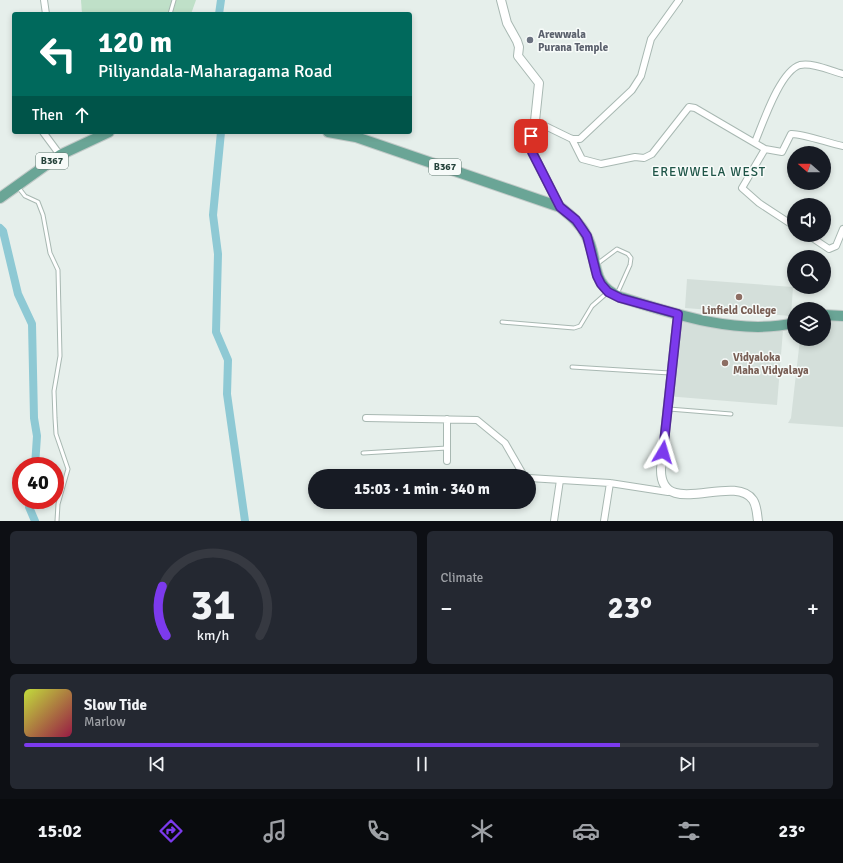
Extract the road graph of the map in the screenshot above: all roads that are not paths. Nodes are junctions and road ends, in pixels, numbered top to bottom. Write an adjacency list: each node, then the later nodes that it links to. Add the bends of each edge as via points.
1 (44, 0): 5 (street)
2 (174, 0): 6 (lane)
3 (501, 0): 8 (street, via 507,22 519,47 518,56 539,83)
4 (679, 0): 12 (street, via 651,39 641,76 632,90 580,139)
5 (46, 12)
6 (171, 12)
7 (843, 74): 13 (street, via 811,66 801,65 794,69 780,85)
8 (535, 121): 12 (street); 19 (street, via 530,144 532,152)
9 (44, 134): 16 (street)
10 (105, 134): 16 (main road, B367)
11 (339, 134): 19 (main road, B367, via 356,137)
12 (572, 139): 13 (street, via 582,160 601,164 635,157 644,158 652,154 689,107)
13 (755, 142): 15 (street)
14 (843, 146): 15 (street, via 820,142 796,133 791,134 782,152)
15 (765, 149): 20 (street, via 742,188)
16 (60, 156): 17 (main road, B367)
17 (17, 186): 18 (main road, B367); 44 (lane, via 25,196 38,202 50,253 58,270 60,356 54,391 55,418 56,434 68,469 58,504)
18 (0, 198)
19 (560, 207): 23 (main road, B367, via 587,236)
20 (787, 221)
21 (843, 229): 22 (street, via 836,246 829,249)
22 (818, 242)
23 (595, 266): 24 (main road, B367, via 598,280); 24 (lane, via 617,249 631,258 630,265)
24 (612, 294): 25 (main road); 28 (lane, via 592,306 580,326 574,328)
25 (678, 314): 29 (main road, via 714,323 748,326); 31 (street)
26 (831, 316): 27 (main road)
27 (843, 316)
28 (502, 322)
29 (787, 324)
30 (572, 367): 31 (lane)
31 (672, 374): 32 (street)
32 (669, 409): 33 (lane); 43 (street, via 660,480)
33 (731, 414)
34 (366, 418): 35 (street)
35 (447, 419): 36 (street); 39 (street, via 477,420 505,443)
36 (447, 448): 37 (lane); 38 (street)
37 (363, 453)
38 (447, 461)
39 (520, 469)
40 (536, 478): 41 (street)
41 (560, 480): 42 (street); 45 (street)
42 (610, 483): 43 (street); 46 (street)
43 (668, 492): 47 (street, via 683,495 744,493 753,500)
44 (57, 521)
45 (554, 521)
46 (604, 521)
47 (758, 521)

